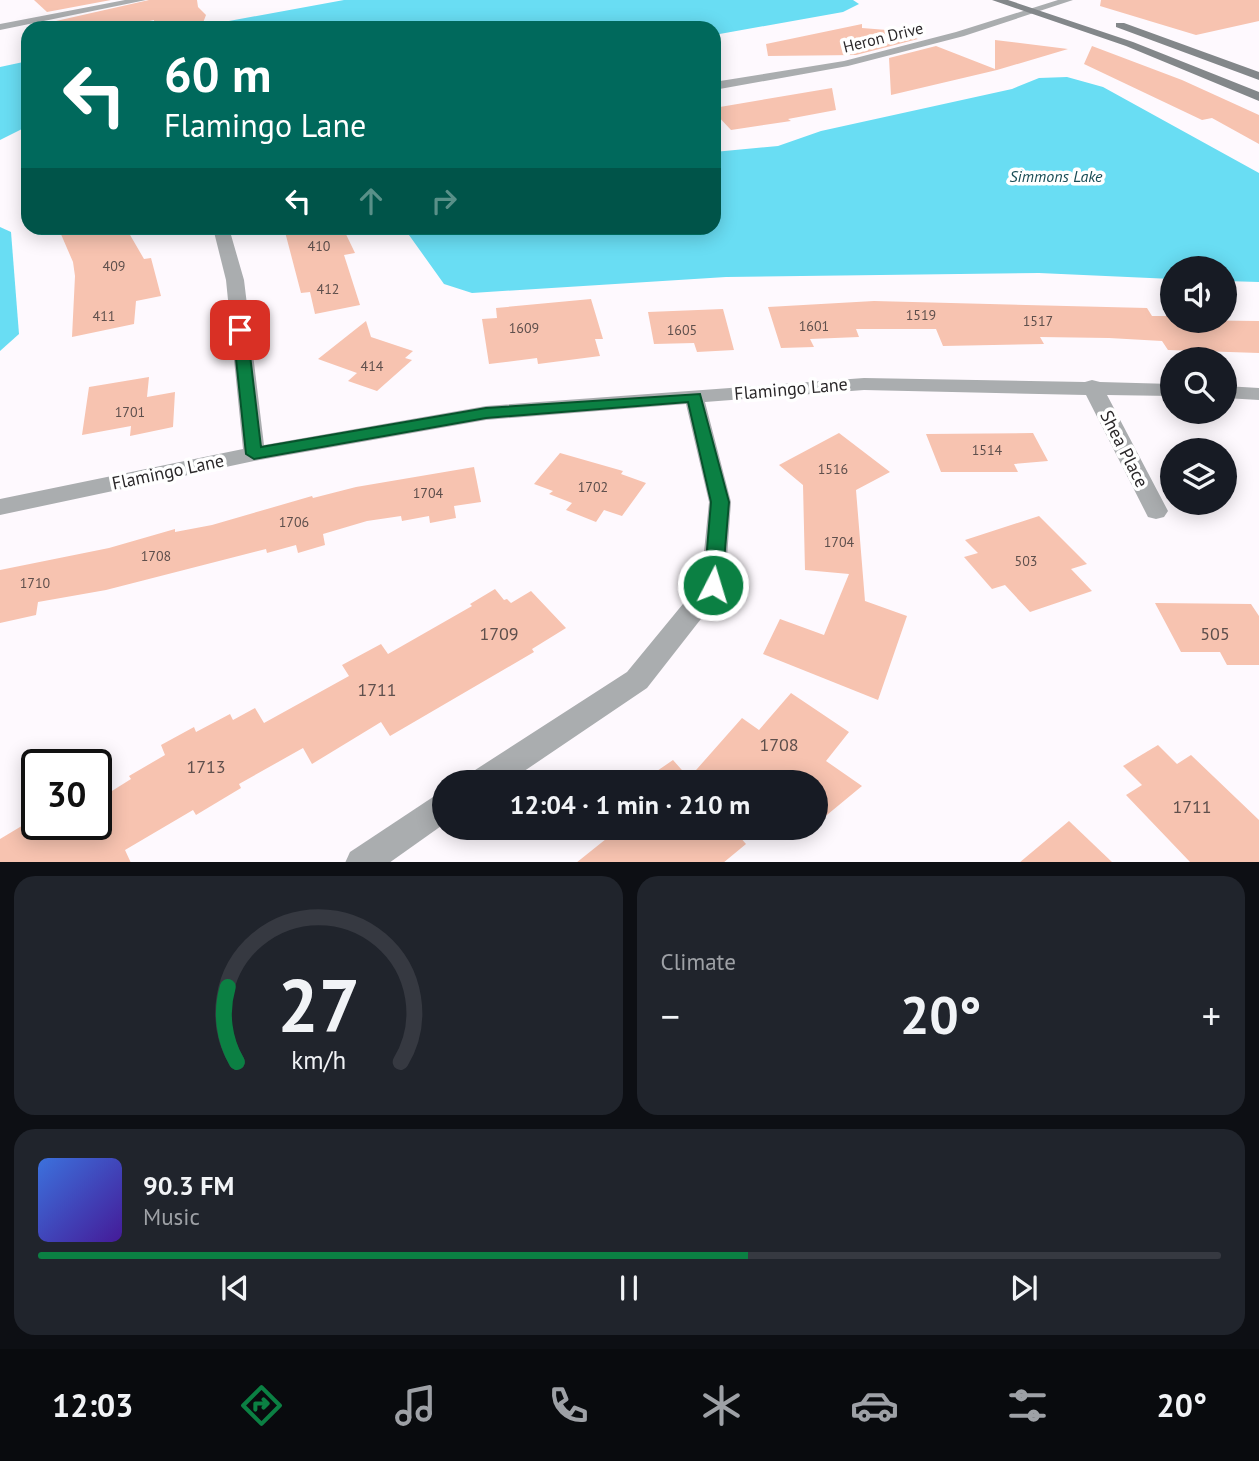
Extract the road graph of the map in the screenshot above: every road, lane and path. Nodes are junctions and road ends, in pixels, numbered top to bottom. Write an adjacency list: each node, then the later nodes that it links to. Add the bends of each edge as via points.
1 (141, 0): 9 (street)
2 (997, 0): 6 (street)
3 (1042, 0): 5 (street)
4 (1068, 0): 5 (street, Heron Drive)
5 (1055, 4): 6 (street, Heron Drive); 7 (street)
6 (1035, 11): 13 (street); 15 (street, Heron Drive, via 844,64)
7 (1081, 12)
8 (1107, 20): 12 (street)
9 (31, 21)
10 (21, 23): 11 (street)
11 (0, 27)
12 (1196, 51): 13 (street); 14 (street)
13 (1170, 58): 16 (street)
14 (1259, 76)
15 (721, 85)
16 (1259, 97)
17 (222, 235): 23 (street, via 234,280)
18 (1092, 386): 19 (street, Flamingo Lane); 22 (street, Flamingo Lane, via 864,384); 25 (street, Shea Place)
19 (1160, 389)
20 (1237, 393): 21 (street)
21 (1259, 394)
22 (694, 397): 23 (street, Flamingo Lane, via 486,413); 26 (street, via 720,502 713,585 637,680)
23 (254, 454): 24 (street, Flamingo Lane)
24 (0, 507)
25 (1156, 511)
26 (501, 770)
27 (432, 815): 28 (street)
28 (362, 862)

